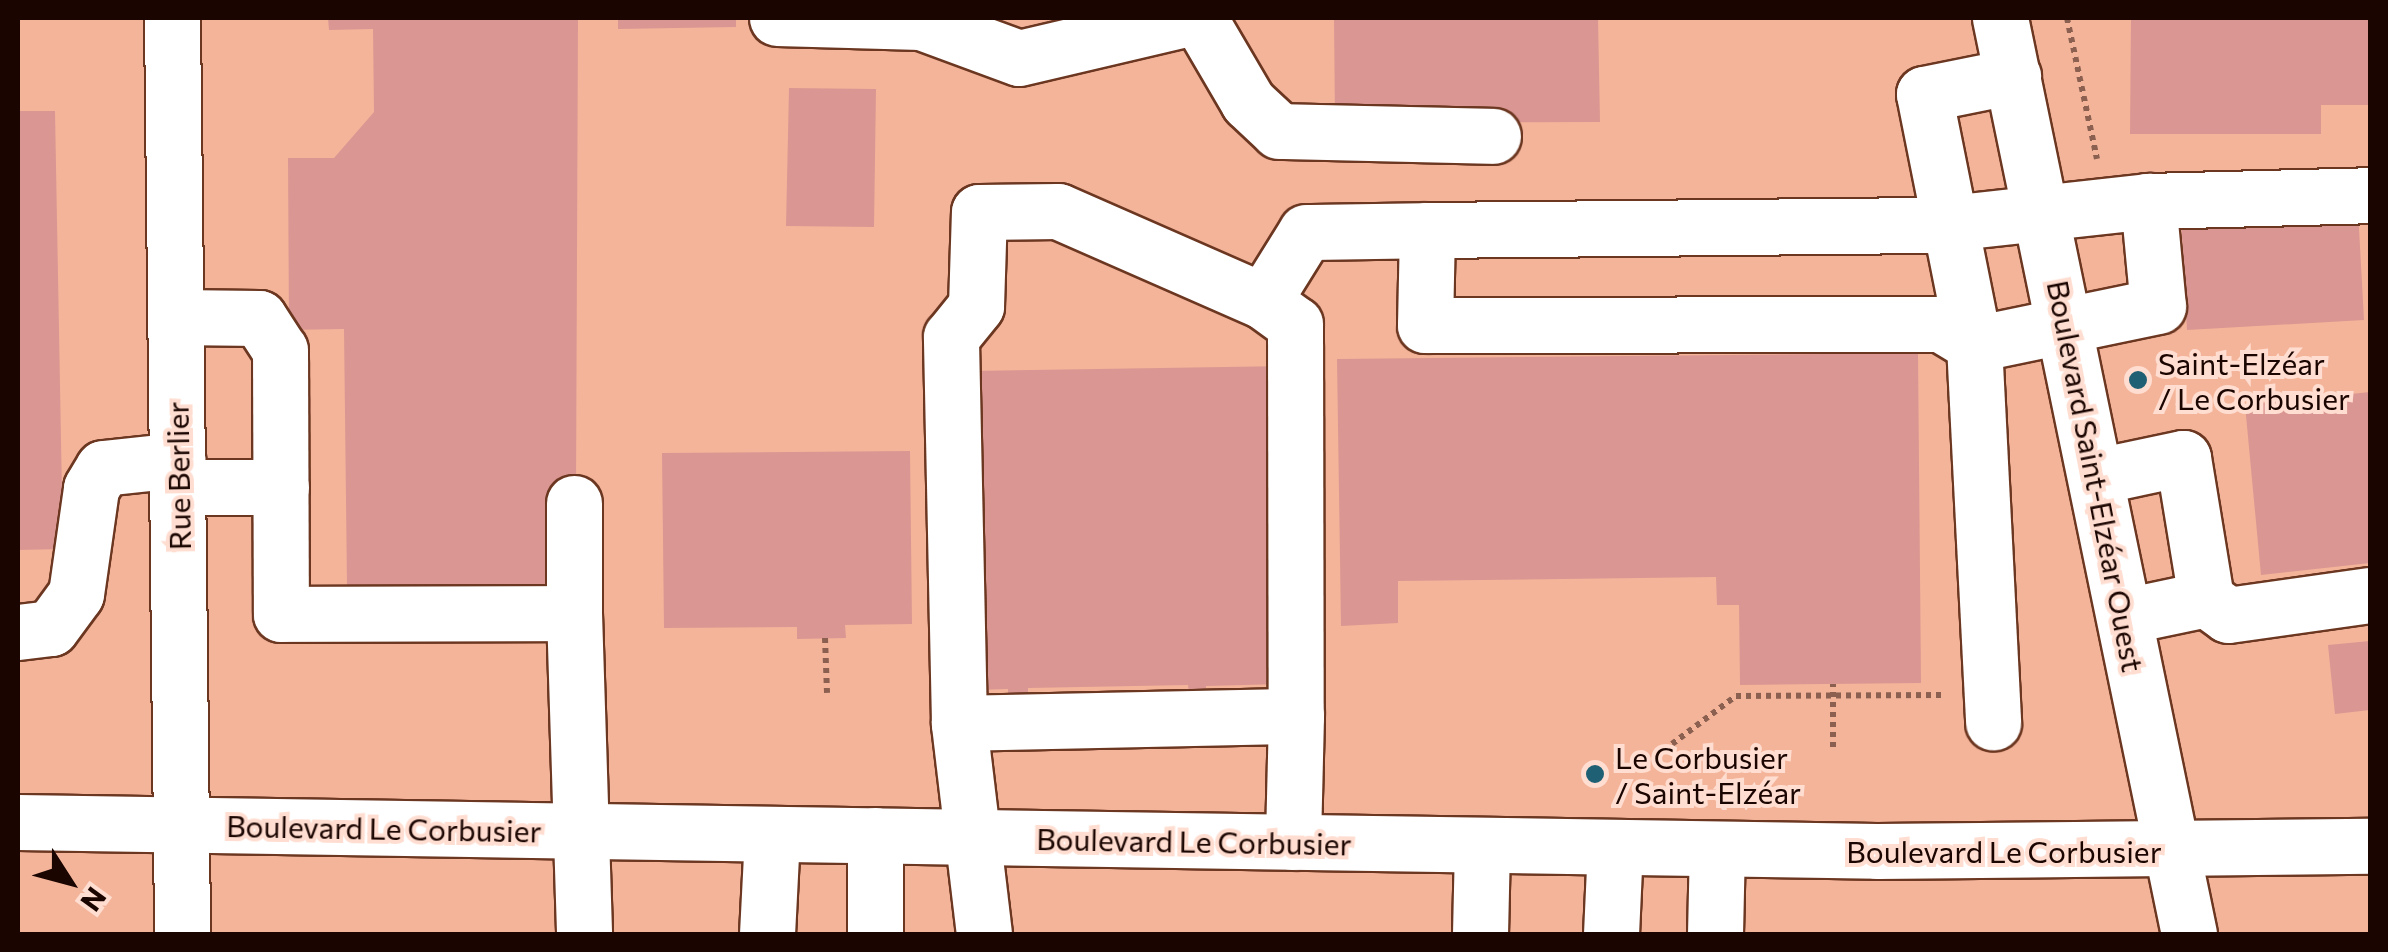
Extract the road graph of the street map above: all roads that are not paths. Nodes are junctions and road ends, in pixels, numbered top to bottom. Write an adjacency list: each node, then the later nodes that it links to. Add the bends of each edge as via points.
1 (133, 18): 2 (street)
2 (146, 18)
3 (172, 18): 16 (street, Rue Berlier)
4 (777, 18): 5 (street, via 921,22 1019,58)
5 (1190, 18)
6 (1200, 18): 9 (street, via 1248,102 1279,131)
7 (2000, 18): 8 (street, Boulevard Saint-Elzéar Ouest)
8 (2014, 76): 12 (street, Boulevard Saint-Elzéar Ouest); 13 (street, via 1924,94)
9 (1494, 136)
10 (2370, 195): 11 (street)
11 (2148, 201): 12 (street); 17 (street, via 2158,306)
12 (2042, 208): 13 (street); 17 (street, Boulevard Saint-Elzéar Ouest)
13 (1950, 223): 14 (street); 18 (street)
14 (1427, 230): 15 (street, via 1306,232); 18 (street, via 1425,325 1941,324)
15 (1264, 301): 28 (street, via 1295,324); 29 (street, via 1058,211 978,212 976,306 951,337)
16 (176, 317): 19 (street, Rue Berlier); 21 (street, via 259,318 280,350)
17 (2066, 321): 18 (street); 20 (street, Boulevard Saint-Elzéar Ouest)
18 (1974, 344): 30 (street)
19 (178, 474): 21 (street); 27 (street, via 103,468 91,488 76,594 51,628); 32 (street, Rue Berlier)
20 (2098, 476): 24 (street, via 2183,458); 26 (street, Boulevard Saint-Elzéar Ouest)
21 (281, 487): 25 (street, via 281,614)
22 (574, 503): 25 (street)
23 (2370, 595): 24 (street, via 2228,615)
24 (2206, 599): 26 (street)
25 (574, 614): 33 (street)
26 (2125, 616): 42 (street, Boulevard Saint-Elzéar Ouest)
27 (18, 632)
28 (1296, 716): 29 (street); 37 (street)
29 (959, 723): 36 (street)
30 (1993, 723)
31 (18, 822): 32 (street, Boulevard Le Corbusier)
32 (181, 825): 33 (street, Boulevard Le Corbusier); 43 (street, Rue Berlier)
33 (579, 831): 34 (street, Boulevard Le Corbusier); 44 (street)
34 (772, 834): 35 (street, Boulevard Le Corbusier); 45 (street)
35 (875, 835): 36 (street, Boulevard Le Corbusier); 46 (street)
36 (967, 837): 37 (street, Boulevard Le Corbusier); 47 (street)
37 (1293, 842): 38 (street, Boulevard Le Corbusier)
38 (1482, 844): 40 (street, Boulevard Le Corbusier); 48 (street)
39 (2370, 846): 42 (street, Boulevard Le Corbusier)
40 (1615, 847): 41 (street, Boulevard Le Corbusier); 49 (street)
41 (1718, 849): 42 (street, Boulevard Le Corbusier); 50 (street)
42 (2173, 852): 51 (street, Boulevard Saint-Elzéar Ouest)
43 (182, 934)
44 (584, 934)
45 (767, 934)
46 (875, 934)
47 (984, 934)
48 (1480, 934)
49 (1611, 934)
50 (1715, 934)
51 (2189, 934)

